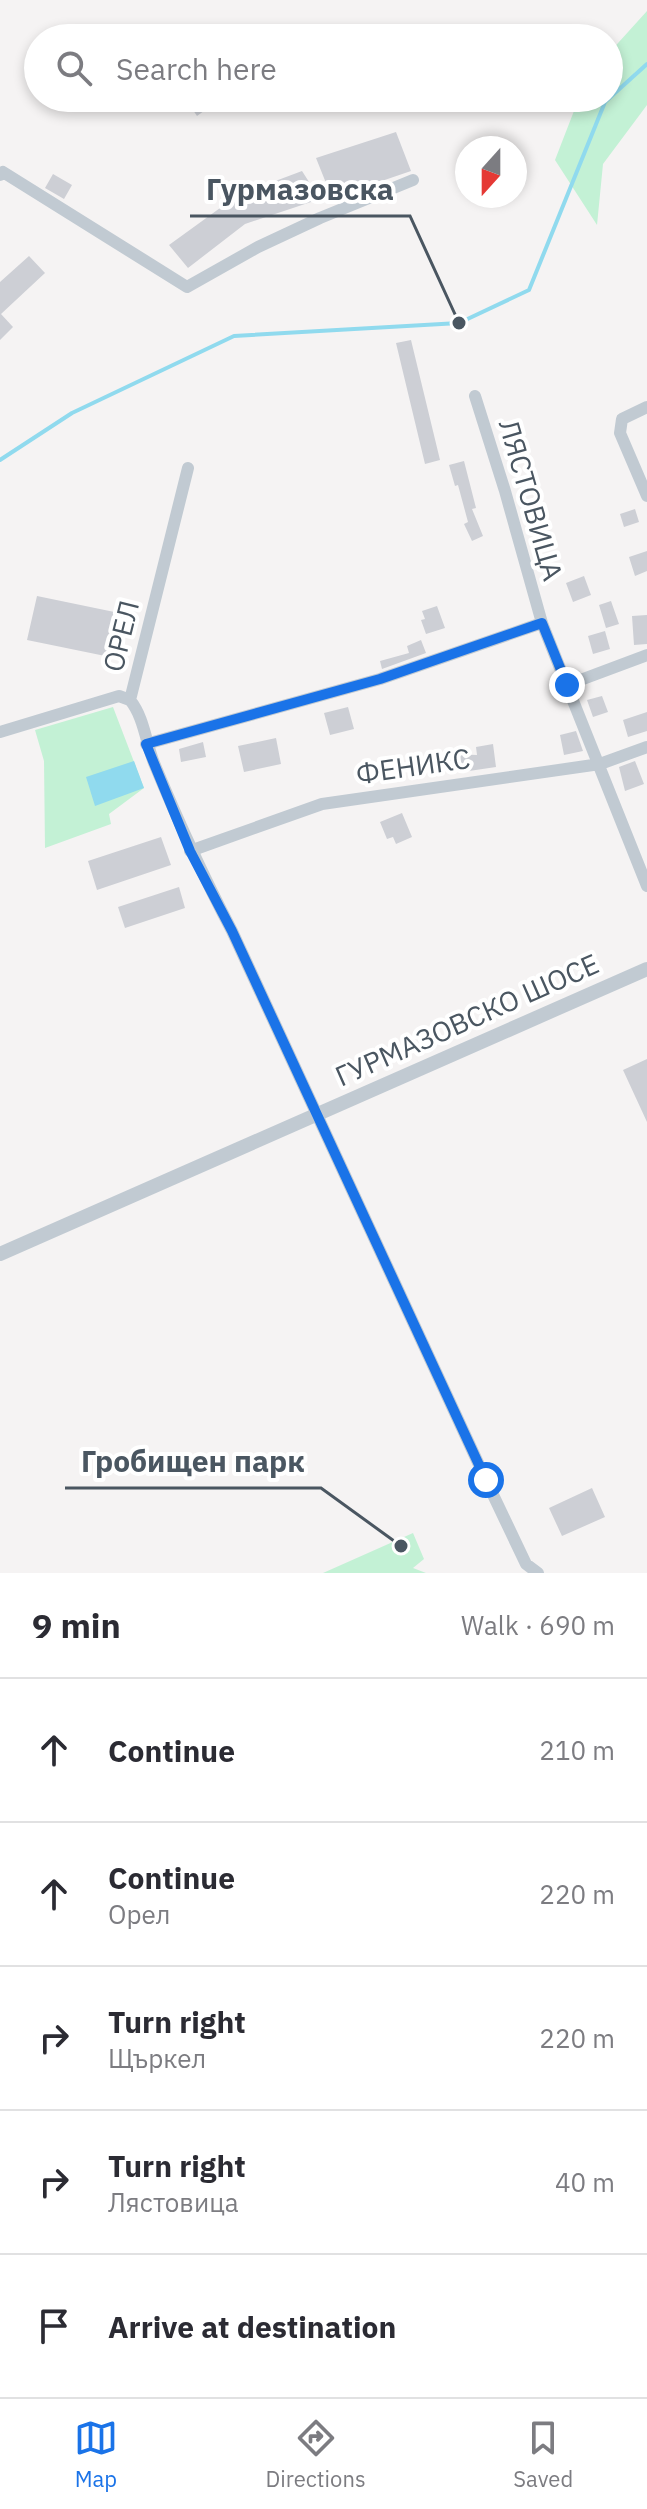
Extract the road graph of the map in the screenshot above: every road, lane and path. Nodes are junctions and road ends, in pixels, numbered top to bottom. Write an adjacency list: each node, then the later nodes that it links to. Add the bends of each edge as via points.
1 (0, 175): 2 (street, via 3,172 187,287 258,247)
2 (413, 180)
3 (475, 396): 7 (street, ЛЯСТОВИЦА)
4 (647, 407): 6 (street, via 622,419 620,433)
5 (188, 468): 10 (street, ОРЕЛ)
6 (647, 496)
7 (542, 623): 9 (street, ЛЯСТОВИЦА); 12 (street, via 380,679)
8 (647, 655): 9 (street)
9 (567, 685): 14 (street, ЛЯСТОВИЦА)
10 (130, 700): 11 (street, via 119,696); 12 (street, ОРЕЛ)
11 (0, 732)
12 (146, 744): 15 (street, ОРЕЛ)
13 (647, 747): 14 (street, ФЕНИКС)
14 (600, 764): 15 (street, ФЕНИКС, via 322,804); 16 (street, ЛЯСТОВИЦА)
15 (190, 851): 18 (street, ОРЕЛ)
16 (647, 886)
17 (647, 969): 18 (street, ГУРМАЗОВСКО ШОСЕ)
18 (316, 1115): 19 (street, ГУРМАЗОВСКО ШОСЕ); 20 (street, ОРЕЛ, via 526,1564)
19 (0, 1254)
20 (538, 1573)

